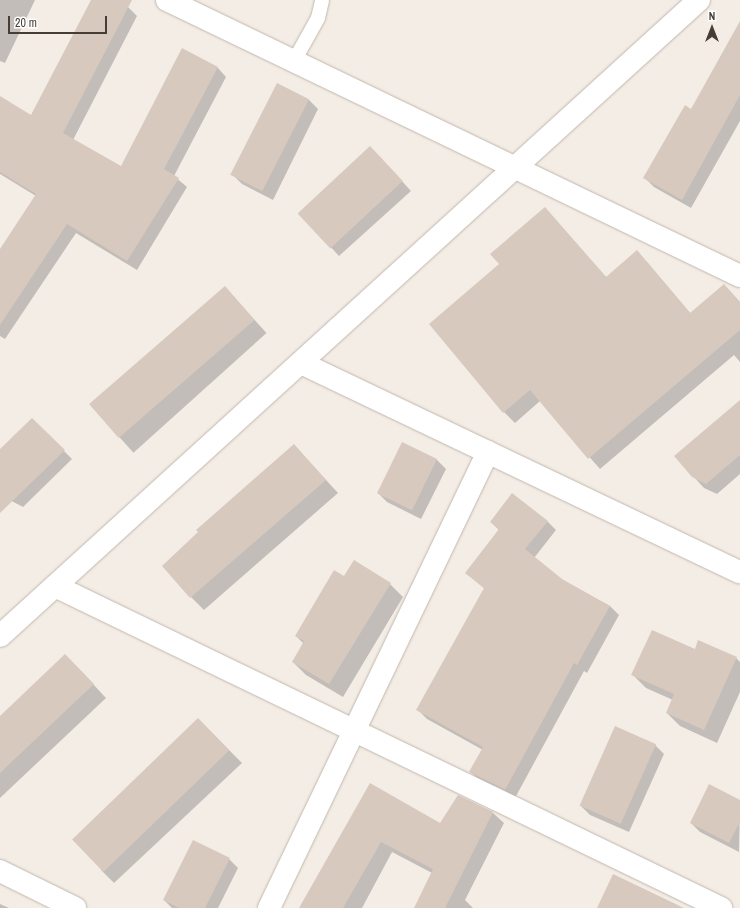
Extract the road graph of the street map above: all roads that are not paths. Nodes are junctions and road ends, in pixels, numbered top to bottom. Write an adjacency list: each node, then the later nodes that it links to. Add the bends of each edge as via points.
1 (167, 0): 4 (street)
2 (322, 0): 4 (lane, via 318,18)
3 (699, 0): 5 (street)
4 (294, 61): 5 (street)
5 (515, 168): 6 (street); 7 (street)
6 (740, 276)
7 (301, 363): 8 (street); 10 (street)
8 (488, 452): 9 (street); 12 (street)
9 (740, 572)
10 (55, 586): 11 (street); 12 (street)
11 (0, 636)
12 (354, 731): 15 (street); 16 (street)
13 (0, 871): 14 (street)
14 (75, 908)
15 (269, 908)
16 (721, 908)

